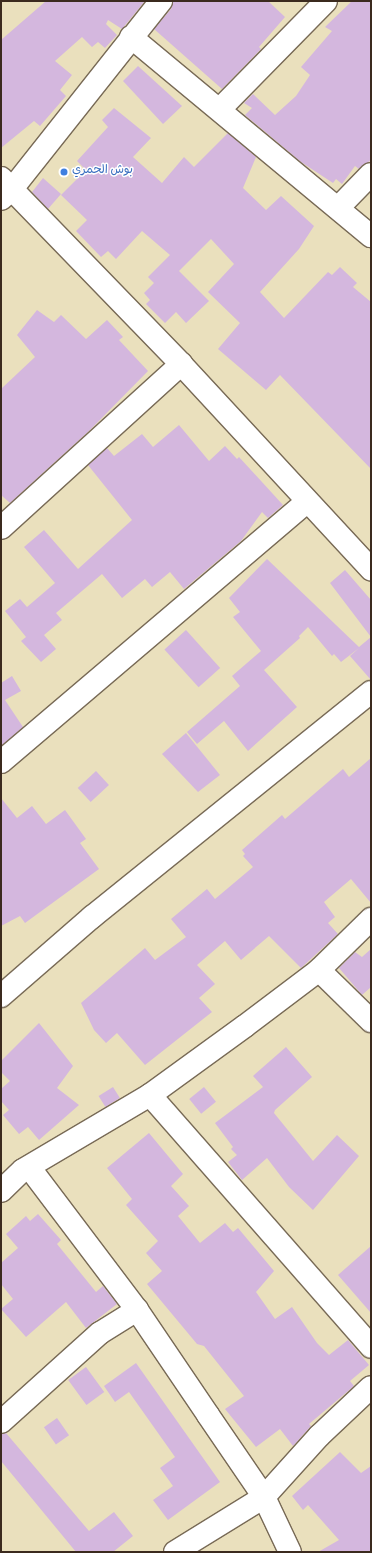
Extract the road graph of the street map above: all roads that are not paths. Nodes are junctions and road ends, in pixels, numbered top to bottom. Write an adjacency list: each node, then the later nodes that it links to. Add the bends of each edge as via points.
1 (161, 1): 3 (street)
2 (326, 1): 4 (street)
3 (131, 37): 4 (street); 6 (street)
4 (220, 110): 7 (street)
5 (371, 174): 7 (street)
6 (5, 189): 9 (street)
7 (338, 208): 8 (street)
8 (371, 236)
9 (181, 364): 10 (street); 11 (street)
10 (306, 502): 12 (street); 14 (street)
11 (1, 528)
12 (367, 558)
13 (371, 692): 17 (street, via 92,917)
14 (1, 762)
15 (371, 919): 16 (street)
16 (319, 970): 18 (street); 19 (street)
17 (1, 996)
18 (371, 1021)
19 (150, 1095): 20 (street); 23 (street)
20 (29, 1166): 21 (street); 22 (street)
21 (1, 1191)
22 (137, 1310): 25 (street, via 100,1333); 26 (street)
23 (371, 1347)
24 (371, 1387): 26 (street, via 320,1436)
25 (1, 1422)
26 (264, 1497): 27 (street); 28 (street)
27 (175, 1552)
28 (290, 1552)

